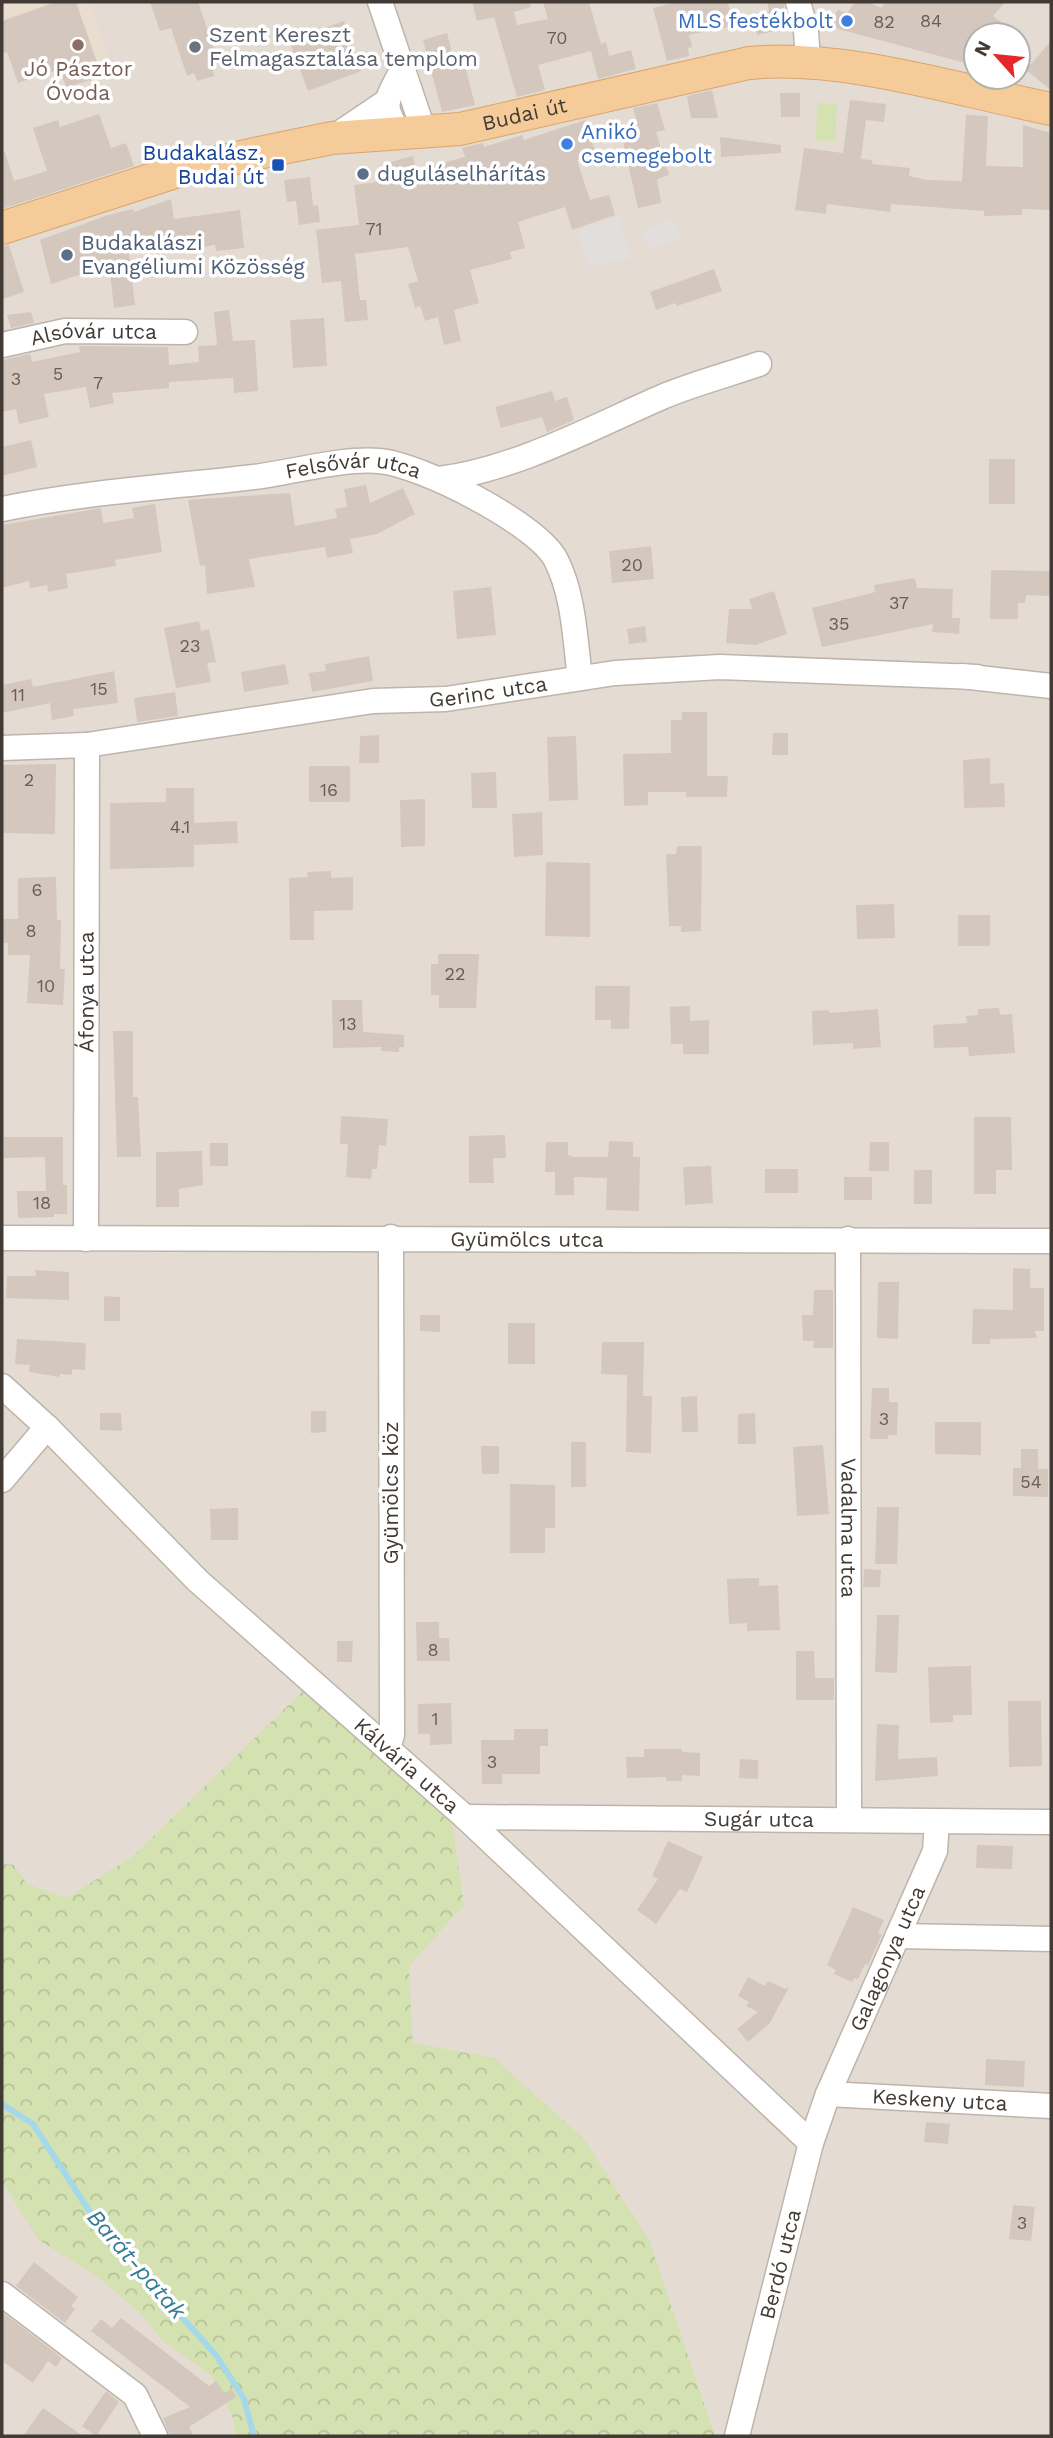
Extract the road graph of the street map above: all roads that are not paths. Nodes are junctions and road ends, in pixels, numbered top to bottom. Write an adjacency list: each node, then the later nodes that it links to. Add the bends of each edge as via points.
1 (380, 2): 4 (street)
2 (798, 2): 3 (street)
3 (808, 61): 6 (main road, Budai út); 7 (main road, Budai út, via 723,68 472,127)
4 (402, 70): 5 (street); 7 (street)
5 (386, 102): 7 (street, via 388,117); 8 (street)
6 (1051, 109)
7 (412, 133): 8 (main road, Budai út)
8 (332, 138): 9 (main road, Budai út, via 178,171)
9 (2, 228)
10 (186, 332): 11 (street, Alsóvár utca, via 65,331)
11 (2, 345)
12 (760, 364): 13 (street, via 666,396 469,476)
13 (439, 479): 14 (street, Felsővár utca, via 393,462 376,461 58,498); 15 (street, Felsővár utca, via 524,528 556,558 566,585)
14 (2, 509)
15 (580, 678): 16 (street, Gerinc utca, via 720,667 976,677); 17 (street, Gerinc utca, via 446,699 373,701)
16 (1051, 686)
17 (87, 745): 18 (street, Gerinc utca); 21 (street, Áfonya utca)
18 (2, 748)
19 (391, 1237): 21 (street, Gyümölcs utca); 22 (street, Gyümölcs utca); 27 (street, Gyümölcs köz, via 392,1735)
20 (2, 1238): 21 (street, Gyümölcs utca)
21 (86, 1239)
22 (848, 1239): 23 (street, Gyümölcs utca); 29 (street, Vadalma utca)
23 (1051, 1241)
24 (2, 1386): 25 (street, Kálvária utca)
25 (47, 1427): 26 (street); 27 (street, Kálvária utca, via 198,1581)
26 (2, 1480)
27 (388, 1748): 28 (street, Kálvária utca)
28 (465, 1817): 29 (street, Sugár utca); 36 (street, Kálvária utca)
29 (849, 1818): 30 (street, Sugár utca)
30 (937, 1822): 31 (street, Sugár utca); 32 (street, Galagonya utca, via 935,1851)
31 (1051, 1822)
32 (898, 1936): 33 (street); 34 (street, Galagonya utca)
33 (1051, 1939)
34 (828, 2094): 35 (street, Keskeny utca); 36 (street, Berdó utca)
35 (1051, 2106)
36 (811, 2143): 39 (street, Berdó utca)
37 (2, 2294): 38 (street, via 135,2395)
38 (155, 2436)
39 (737, 2436)

